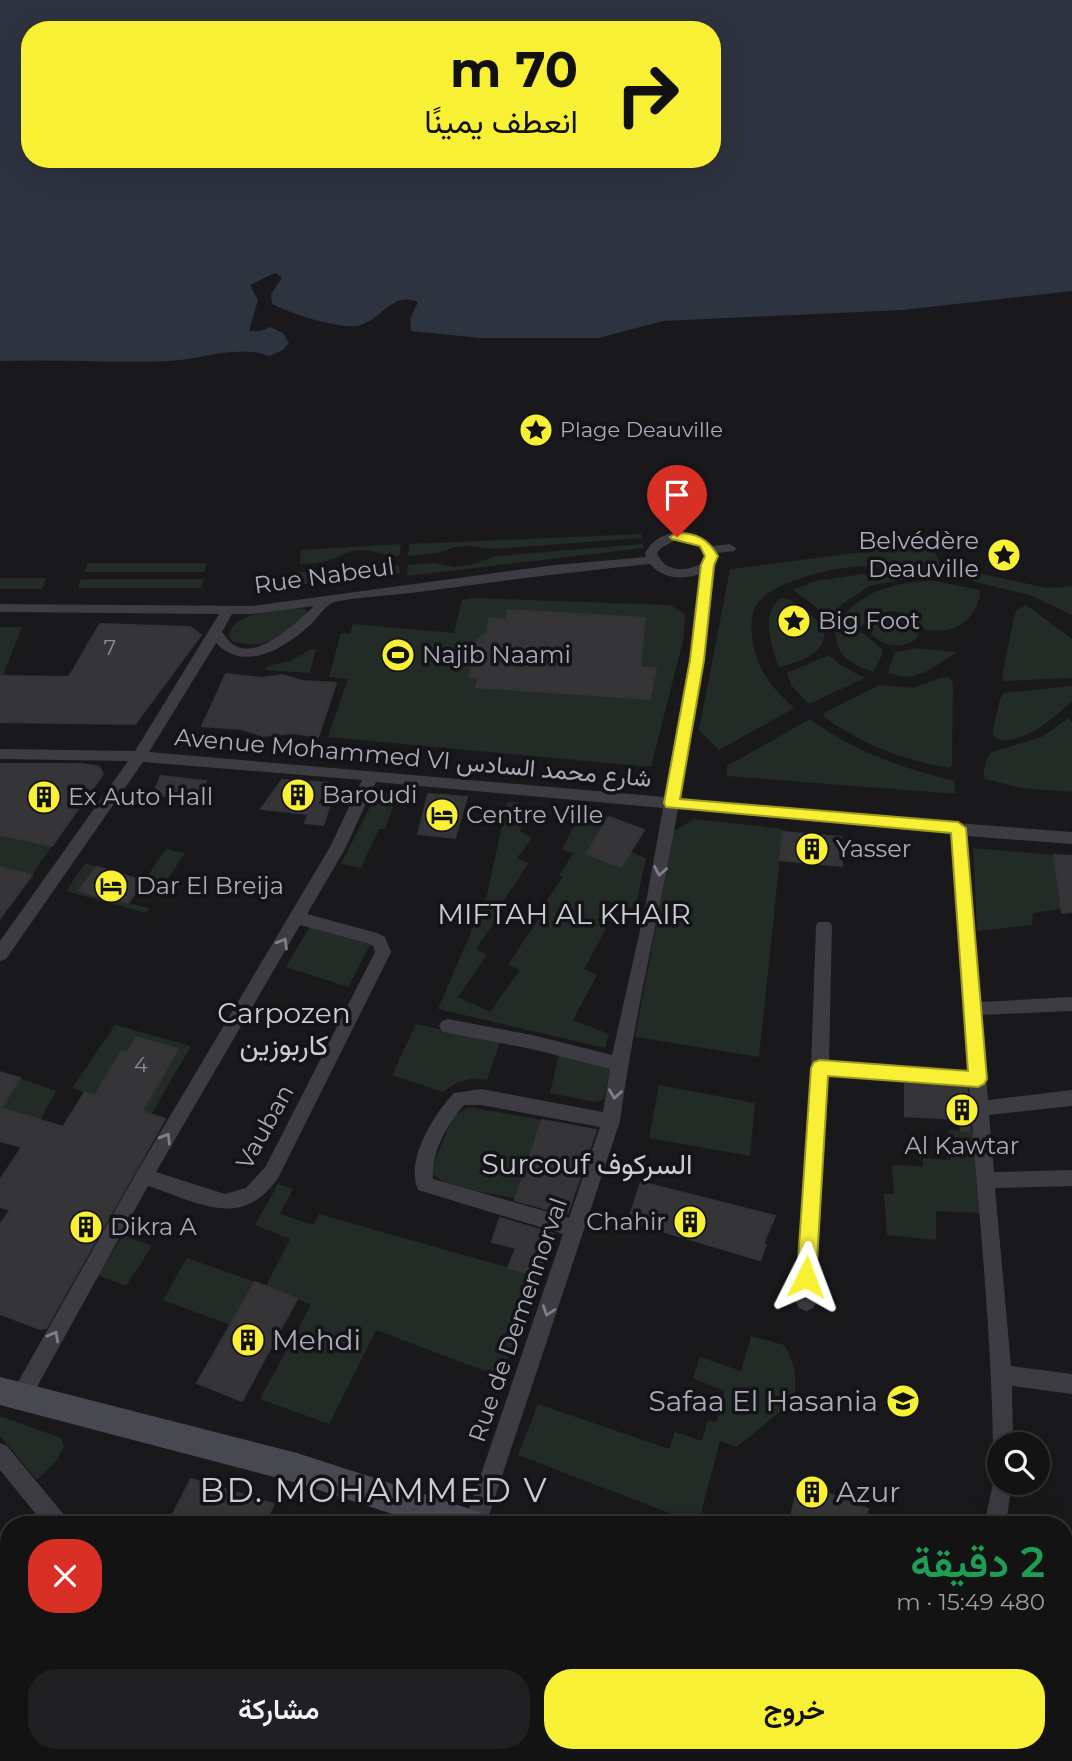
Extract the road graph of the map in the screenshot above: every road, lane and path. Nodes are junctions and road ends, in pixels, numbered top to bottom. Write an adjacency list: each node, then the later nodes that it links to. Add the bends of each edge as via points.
1 (730, 548): 2 (street)
2 (710, 550): 3 (street, via 687,537 667,538 654,547); 4 (street, Rue de Demennorval)
3 (653, 560): 5 (street, via 669,572); 7 (street, Rue Nabeul)
4 (708, 565): 5 (street); 6 (street, Rue de Demennorval)
5 (688, 574): 6 (street)
6 (704, 593): 14 (street, Rue de Demennorval)
7 (328, 598): 9 (street, Rue Nabeul); 10 (street, via 308,622 270,648 238,651 228,648)
8 (0, 608): 9 (street, Rue Nabeul)
9 (228, 610): 10 (street)
10 (217, 635): 12 (street)
11 (0, 754): 12 (street, Avenue Mohammed VI شارع محمد السادس)
12 (139, 757): 13 (street, Avenue Mohammed VI شارع محمد السادس); 19 (street)
13 (371, 777): 14 (street, Avenue Mohammed VI شارع محمد السادس); 17 (street)
14 (671, 803): 15 (street, Avenue Mohammed VI شارع محمد السادس); 23 (street, Rue de Demennorval, one-way to 23)
15 (958, 828): 16 (street, Avenue Mohammed VI شارع محمد السادس); 21 (street)
16 (1072, 838)
17 (298, 918): 29 (street, one-way to 17); 29 (street, Vauban, via 371,938 383,952 272,1172 247,1199 225,1202)
18 (824, 926): 24 (street)
19 (0, 954)
20 (1072, 1004): 21 (street)
21 (972, 1009): 25 (street)
22 (447, 1026): 23 (street)
23 (619, 1064): 28 (street, Rue de Demennorval, one-way to 28)
24 (820, 1068): 25 (street); 33 (street)
25 (978, 1079): 27 (street)
26 (1072, 1098): 27 (street)
27 (980, 1108): 31 (street)
28 (611, 1121): 32 (street, Rue de Demennorval); 32 (street, via 481,1097 460,1098 446,1113 423,1169 425,1184 433,1188)
29 (144, 1176): 36 (street, one-way to 29)
30 (1072, 1178): 31 (street)
31 (985, 1181): 34 (street)
32 (576, 1229): 42 (street, Rue de Demennorval, one-way to 42)
33 (806, 1303)
34 (1002, 1375): 35 (street); 37 (street)
35 (1072, 1384)
36 (10, 1393): 41 (street, via 296,1468)
37 (1003, 1432)
38 (0, 1453): 40 (street)
39 (1000, 1495): 43 (street)
40 (51, 1516)
41 (447, 1516)
42 (475, 1516)
43 (996, 1516)

